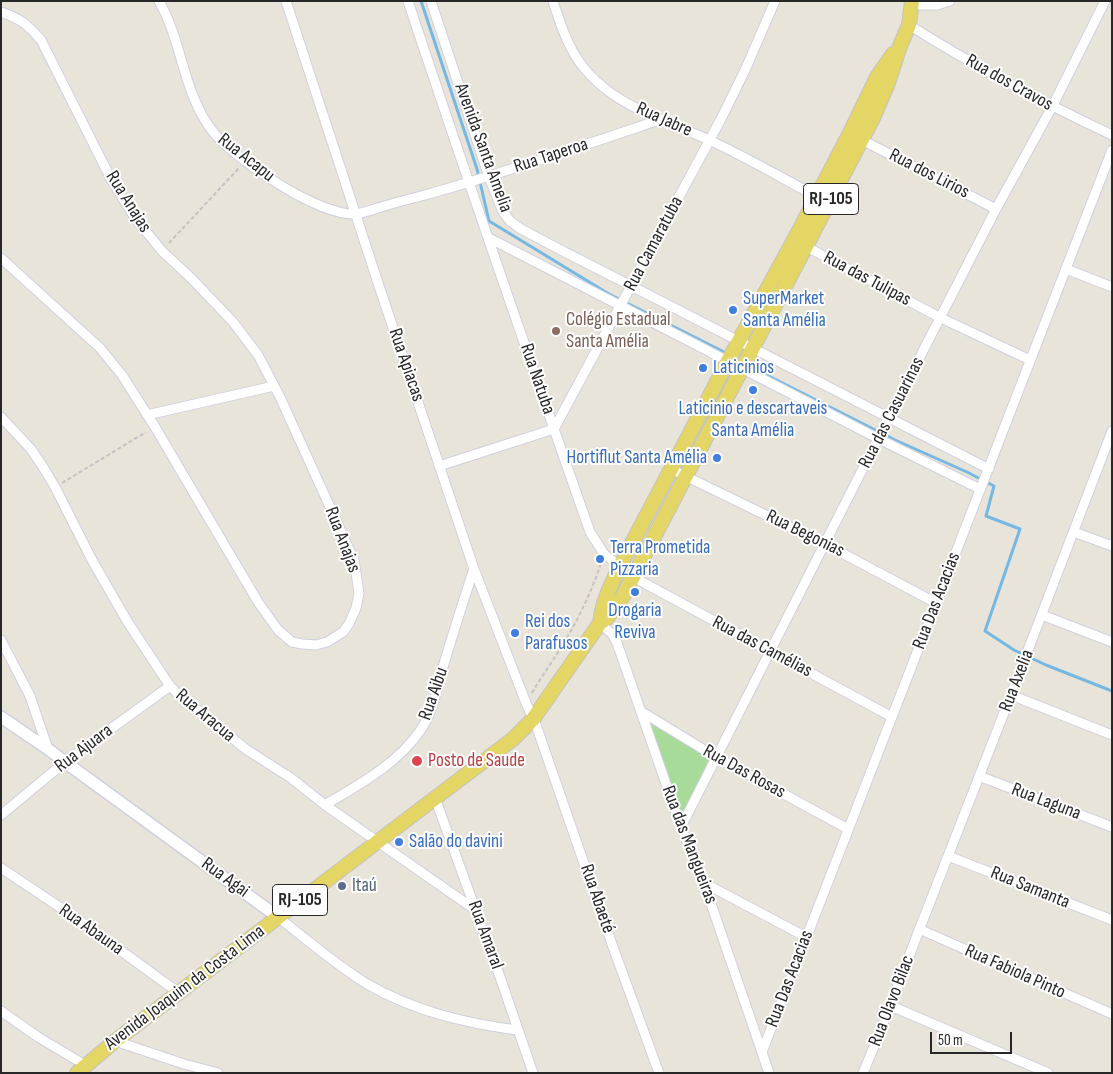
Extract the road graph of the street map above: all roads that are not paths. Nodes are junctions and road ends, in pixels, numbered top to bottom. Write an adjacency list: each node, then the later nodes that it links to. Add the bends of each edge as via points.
1 (159, 1): 24 (street, Rua Acapu, via 198,109 214,133 246,161 296,195 327,208)
2 (286, 1): 24 (street, Rua Apiacas)
3 (408, 1): 21 (street, Avenida Santa Amelia)
4 (431, 1): 20 (street, Avenida Santa Amelia)
5 (553, 1): 15 (street, Rua Jabre, via 571,48 585,68 615,97)
6 (775, 1): 17 (street, Rua Camaratuba, via 746,68)
7 (950, 1): 9 (street, via 930,5)
8 (1106, 1): 10 (street); 14 (street, Rua das Casuarinas)
9 (912, 3): 12 (main road, Avenida Joaquim da Costa Lima / RJ-105)
10 (1112, 5)
11 (1, 12): 39 (street, Rua Anajas, via 26,23 41,40 111,179 135,218 162,251 233,322 258,356)
12 (909, 25): 13 (main road, Avenida Joaquim da Costa Lima / RJ-105); 14 (street, Rua dos Cravos)
13 (900, 46): 18 (main road, Avenida Joaquim da Costa Lima / RJ-105, via 888,83); 22 (main road, Avenida Joaquim da Costa Lima / RJ-105, via 877,77)
14 (1052, 107): 16 (street, Rua dos Cravos); 23 (street, Rua das Casuarinas)
15 (659, 120): 17 (street, Rua Jabre); 20 (street, Rua Taperoa)
16 (1112, 134)
17 (708, 140): 22 (street, Rua Jabre); 30 (street, Rua Camaratuba)
18 (862, 140): 23 (street, Rua dos Lirios); 27 (main road, Avenida Joaquim da Costa Lima / RJ-105)
19 (1112, 150): 29 (street, Rua Das Acacias)
20 (489, 177): 21 (street, Rua Taperoa); 30 (street, Avenida Santa Amelia, via 510,221)
21 (468, 183): 24 (street, Rua Taperoa); 25 (street, Rua Natuba)
22 (816, 196): 26 (main road, Avenida Joaquim da Costa Lima / RJ-105)
23 (996, 209): 33 (street, Rua das Casuarinas)
24 (356, 214): 47 (street, Rua Apiacas)
25 (489, 238): 32 (street, Avenida Santa Amelia); 43 (street, Rua Natuba)
26 (794, 240): 27 (street, Rua das Tulipas); 34 (main road, Avenida Joaquim da Costa Lima / RJ-105)
27 (807, 246): 33 (street, Rua das Tulipas); 35 (main road, Avenida Joaquim da Costa Lima / RJ-105)
28 (1, 258): 40 (street, Rua Anajas, via 100,348)
29 (1066, 269): 31 (street); 37 (street, Rua Das Acacias)
30 (631, 286): 32 (street, Rua Camaratuba); 34 (street, Avenida Santa Amelia)
31 (1112, 287)
32 (621, 306): 36 (street, Avenida Santa Amelia); 43 (street, Rua Camaratuba)
33 (941, 318): 37 (street); 42 (street, Rua das Casuarinas)
34 (738, 341): 35 (street, Avenida Santa Amelia); 36 (main road, Avenida Joaquim da Costa Lima / RJ-105)
35 (753, 349): 38 (main road, Avenida Joaquim da Costa Lima / RJ-105); 42 (street, Avenida Santa Amelia)
36 (728, 360): 38 (street, Avenida Santa Amelia); 48 (main road, Avenida Joaquim da Costa Lima / RJ-105)
37 (1030, 360): 49 (street, Rua Das Acacias)
38 (742, 368): 45 (street, Avenida Santa Amelia); 50 (main road, Avenida Joaquim da Costa Lima / RJ-105)
39 (274, 386): 40 (street); 40 (street, Rua Anajas, via 357,571 359,593 356,608 343,632 327,642 292,642 271,622)
40 (147, 414)
41 (1, 417): 64 (street, Rua Aracua, via 31,449 55,487 127,621)
42 (890, 417): 45 (street, Rua das Casuarinas); 49 (street, Avenida Santa Amelia)
43 (554, 429): 47 (street); 55 (street, Rua Natuba, via 590,532 604,554)
44 (1112, 431): 46 (street, Rua Axelia)
45 (879, 439): 51 (street, Avenida Santa Amelia); 53 (street, Rua das Casuarinas)
46 (1108, 453): 52 (street, Rua Axelia)
47 (439, 466): 56 (street, Rua Apiacas)
48 (671, 469): 50 (street, Rua Begonias); 55 (main road, Avenida Joaquim da Costa Lima / RJ-105)
49 (988, 469): 51 (street, Rua Das Acacias)
50 (686, 476): 53 (street, Rua Begonias); 57 (main road, Avenida Joaquim da Costa Lima / RJ-105)
51 (980, 489): 58 (street, Rua Das Acacias)
52 (1074, 532): 54 (street); 59 (street, Rua Axelia)
53 (825, 544): 58 (street, Rua Begonias); 63 (street, Rua das Casuarinas)
54 (1112, 546)
55 (620, 566): 60 (main road, Avenida Joaquim da Costa Lima / RJ-105, via 607,593)
56 (474, 569): 69 (street, Rua Apiacas); 76 (street, Rua Aibu, via 430,714 422,729 392,762)
57 (633, 577): 60 (main road, Avenida Joaquim da Costa Lima / RJ-105, via 618,604); 63 (street, Rua das Camélias)
58 (936, 603): 68 (street, Rua Das Acacias)
59 (1042, 615): 62 (street); 65 (street, Rua Axelia)
60 (600, 623): 66 (street, Rua das Mangueiras, via 617,643); 69 (main road, Avenida Joaquim da Costa Lima / RJ-105)
61 (1, 640): 71 (street, via 30,696)
62 (1112, 642)
63 (770, 650): 68 (street, Rua das Camélias); 72 (street, Rua das Casuarinas)
64 (170, 686): 73 (street, Rua Ajuara); 76 (street, Rua Aracua, via 232,740 291,778)
65 (1011, 695): 70 (street); 74 (street, Rua Axelia)
66 (642, 712): 72 (street, Rua Das Rosas); 78 (street, Rua das Mangueiras)
67 (1, 717): 71 (street, Rua Agai)
68 (892, 717): 80 (street, Rua Das Acacias)
69 (534, 722): 75 (main road, Avenida Joaquim da Costa Lima / RJ-105); 100 (street, Rua Abaeté)
70 (1112, 736)
71 (48, 749): 73 (street, Rua Agai)
72 (716, 757): 78 (street, Rua das Casuarinas); 80 (street, Rua Das Rosas)
73 (65, 762): 77 (street, Rua Ajuara); 86 (street, Rua Agai)
74 (979, 776): 79 (street, Rua Laguna); 82 (street, Rua Axelia)
75 (435, 798): 81 (main road, Avenida Joaquim da Costa Lima / RJ-105); 85 (street, Rua Amaral)
76 (325, 805): 81 (street, Rua Aracua)
77 (1, 815)
78 (681, 827): 84 (street, Rua das Mangueiras)
79 (1112, 828)
80 (848, 829): 89 (street, Rua Das Acacias)
81 (378, 841): 85 (street, Rua Aracua); 86 (main road, Avenida Joaquim da Costa Lima / RJ-105)
82 (948, 856): 87 (street, Rua Samanta); 88 (street, Rua Axelia)
83 (1, 868): 90 (street, Rua Abauna)
84 (704, 883): 89 (street); 96 (street, Rua das Mangueiras)
85 (477, 911): 94 (street, Rua Amaral)
86 (278, 917): 90 (main road, Avenida Joaquim da Costa Lima / RJ-105); 94 (street, Rua Agai, via 367,984 406,1003 472,1024)
87 (1112, 920)
88 (919, 929): 91 (street, Rua Olavo Bilac); 93 (street, Rua Fabiola Pinto)
89 (806, 938): 96 (street, Rua Das Acacias)
90 (179, 993): 95 (main road, Avenida Joaquim da Costa Lima / RJ-105)
91 (891, 1006): 102 (street, Rua Olavo Bilac); 103 (street)
92 (1, 1011): 97 (street)
93 (1112, 1014)
94 (517, 1030): 99 (street, Rua Amaral)
95 (115, 1041): 97 (main road, Avenida Joaquim da Costa Lima / RJ-105); 98 (street)
96 (762, 1052): 101 (street, Rua das Mangueiras)
97 (81, 1069)
98 (218, 1073)
99 (533, 1073)
100 (659, 1073)
101 (769, 1073)
102 (864, 1073)
103 (1048, 1073)

